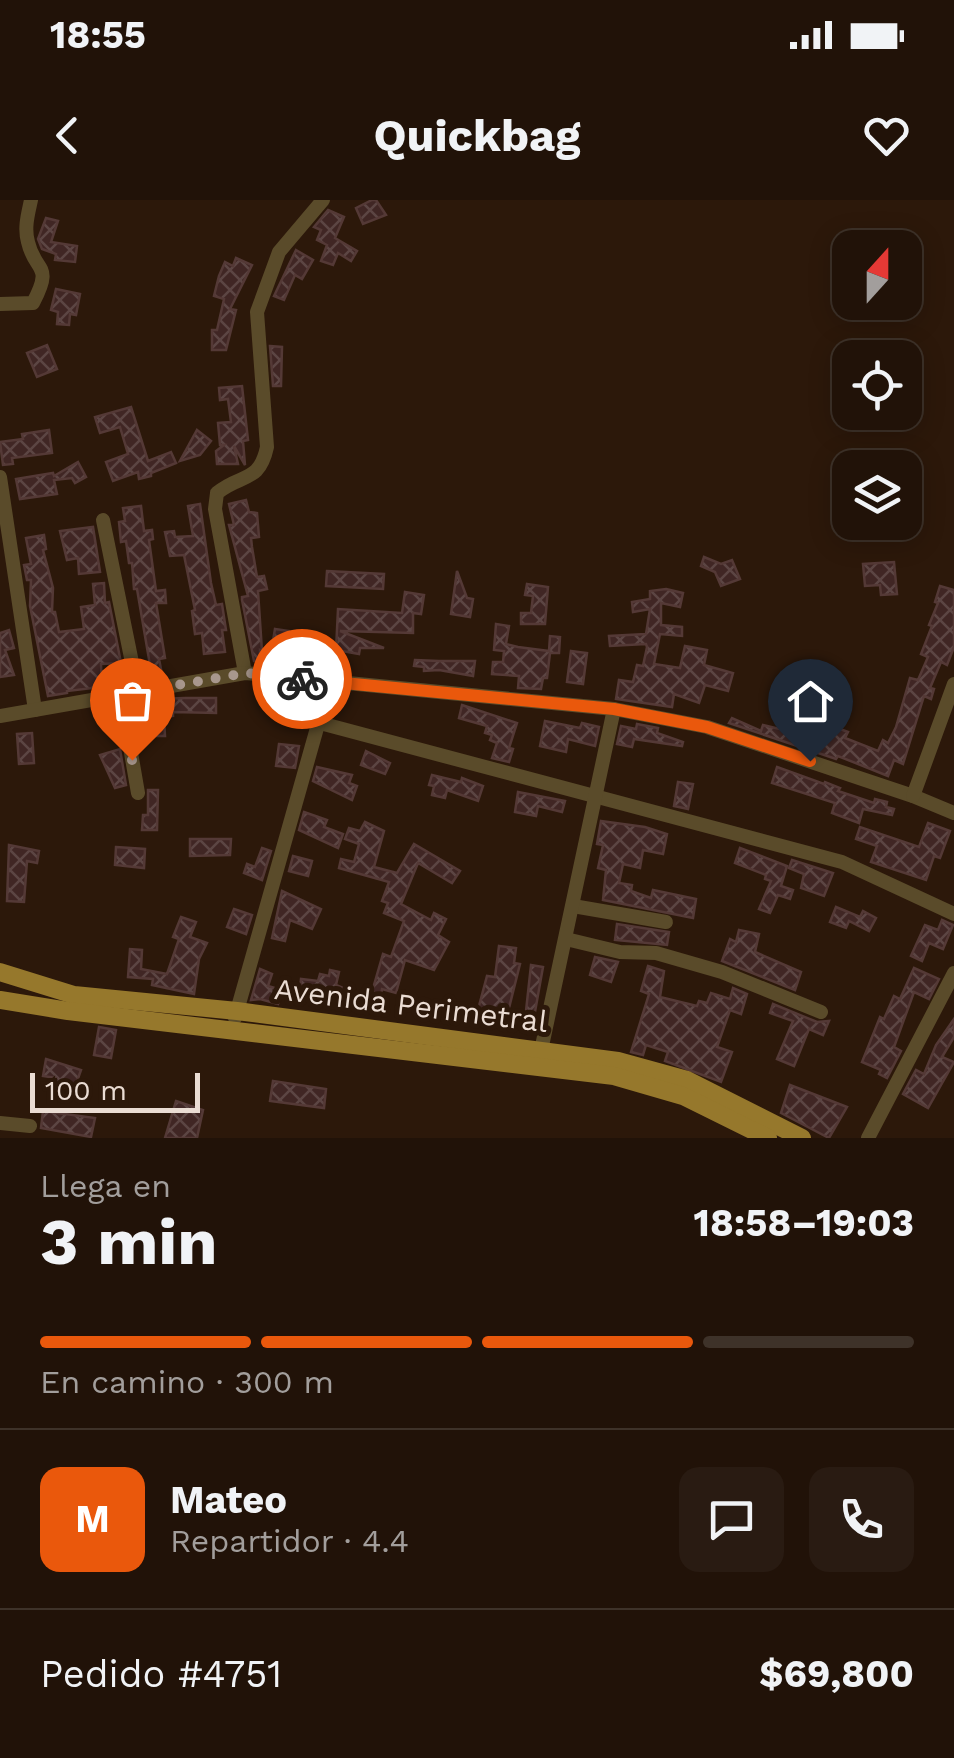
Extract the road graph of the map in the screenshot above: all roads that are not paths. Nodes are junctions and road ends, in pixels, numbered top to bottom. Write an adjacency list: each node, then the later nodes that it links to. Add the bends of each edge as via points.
1 (30, 200): 3 (street, via 28,245 43,283 32,303)
2 (323, 200): 6 (street, via 279,252 258,312 264,463 217,493)
3 (0, 304)
4 (0, 477): 12 (street)
5 (104, 520): 9 (street)
6 (246, 673): 7 (street); 9 (street)
7 (330, 682): 11 (street); 14 (street)
8 (954, 684): 16 (street)
9 (138, 692): 10 (street)
10 (121, 695): 12 (street); 15 (street)
11 (614, 709): 16 (street, via 707,727); 17 (street)
12 (35, 710): 13 (street)
13 (0, 716)
14 (320, 723): 17 (street); 27 (street)
15 (138, 793)
16 (913, 796): 18 (street)
17 (596, 798): 19 (street); 20 (street, via 842,862)
18 (954, 812)
19 (573, 906): 21 (street); 22 (street)
20 (954, 914)
21 (666, 922)
22 (566, 939): 26 (street, via 656,953); 28 (street)
23 (0, 972): 27 (main road, Avenida Perimetral, via 74,995)
24 (954, 973): 33 (street)
25 (0, 1000): 27 (main road, Avenida Perimetral, via 68,1011)
26 (821, 1012)
27 (235, 1020): 28 (main road, Avenida Perimetral)
28 (540, 1057): 31 (main road, Avenida Perimetral, via 683,1096); 32 (main road, Avenida Perimetral, via 618,1061 687,1080)
29 (0, 1122): 30 (street)
30 (30, 1126)
31 (768, 1138)
32 (802, 1138)
33 (868, 1138)

